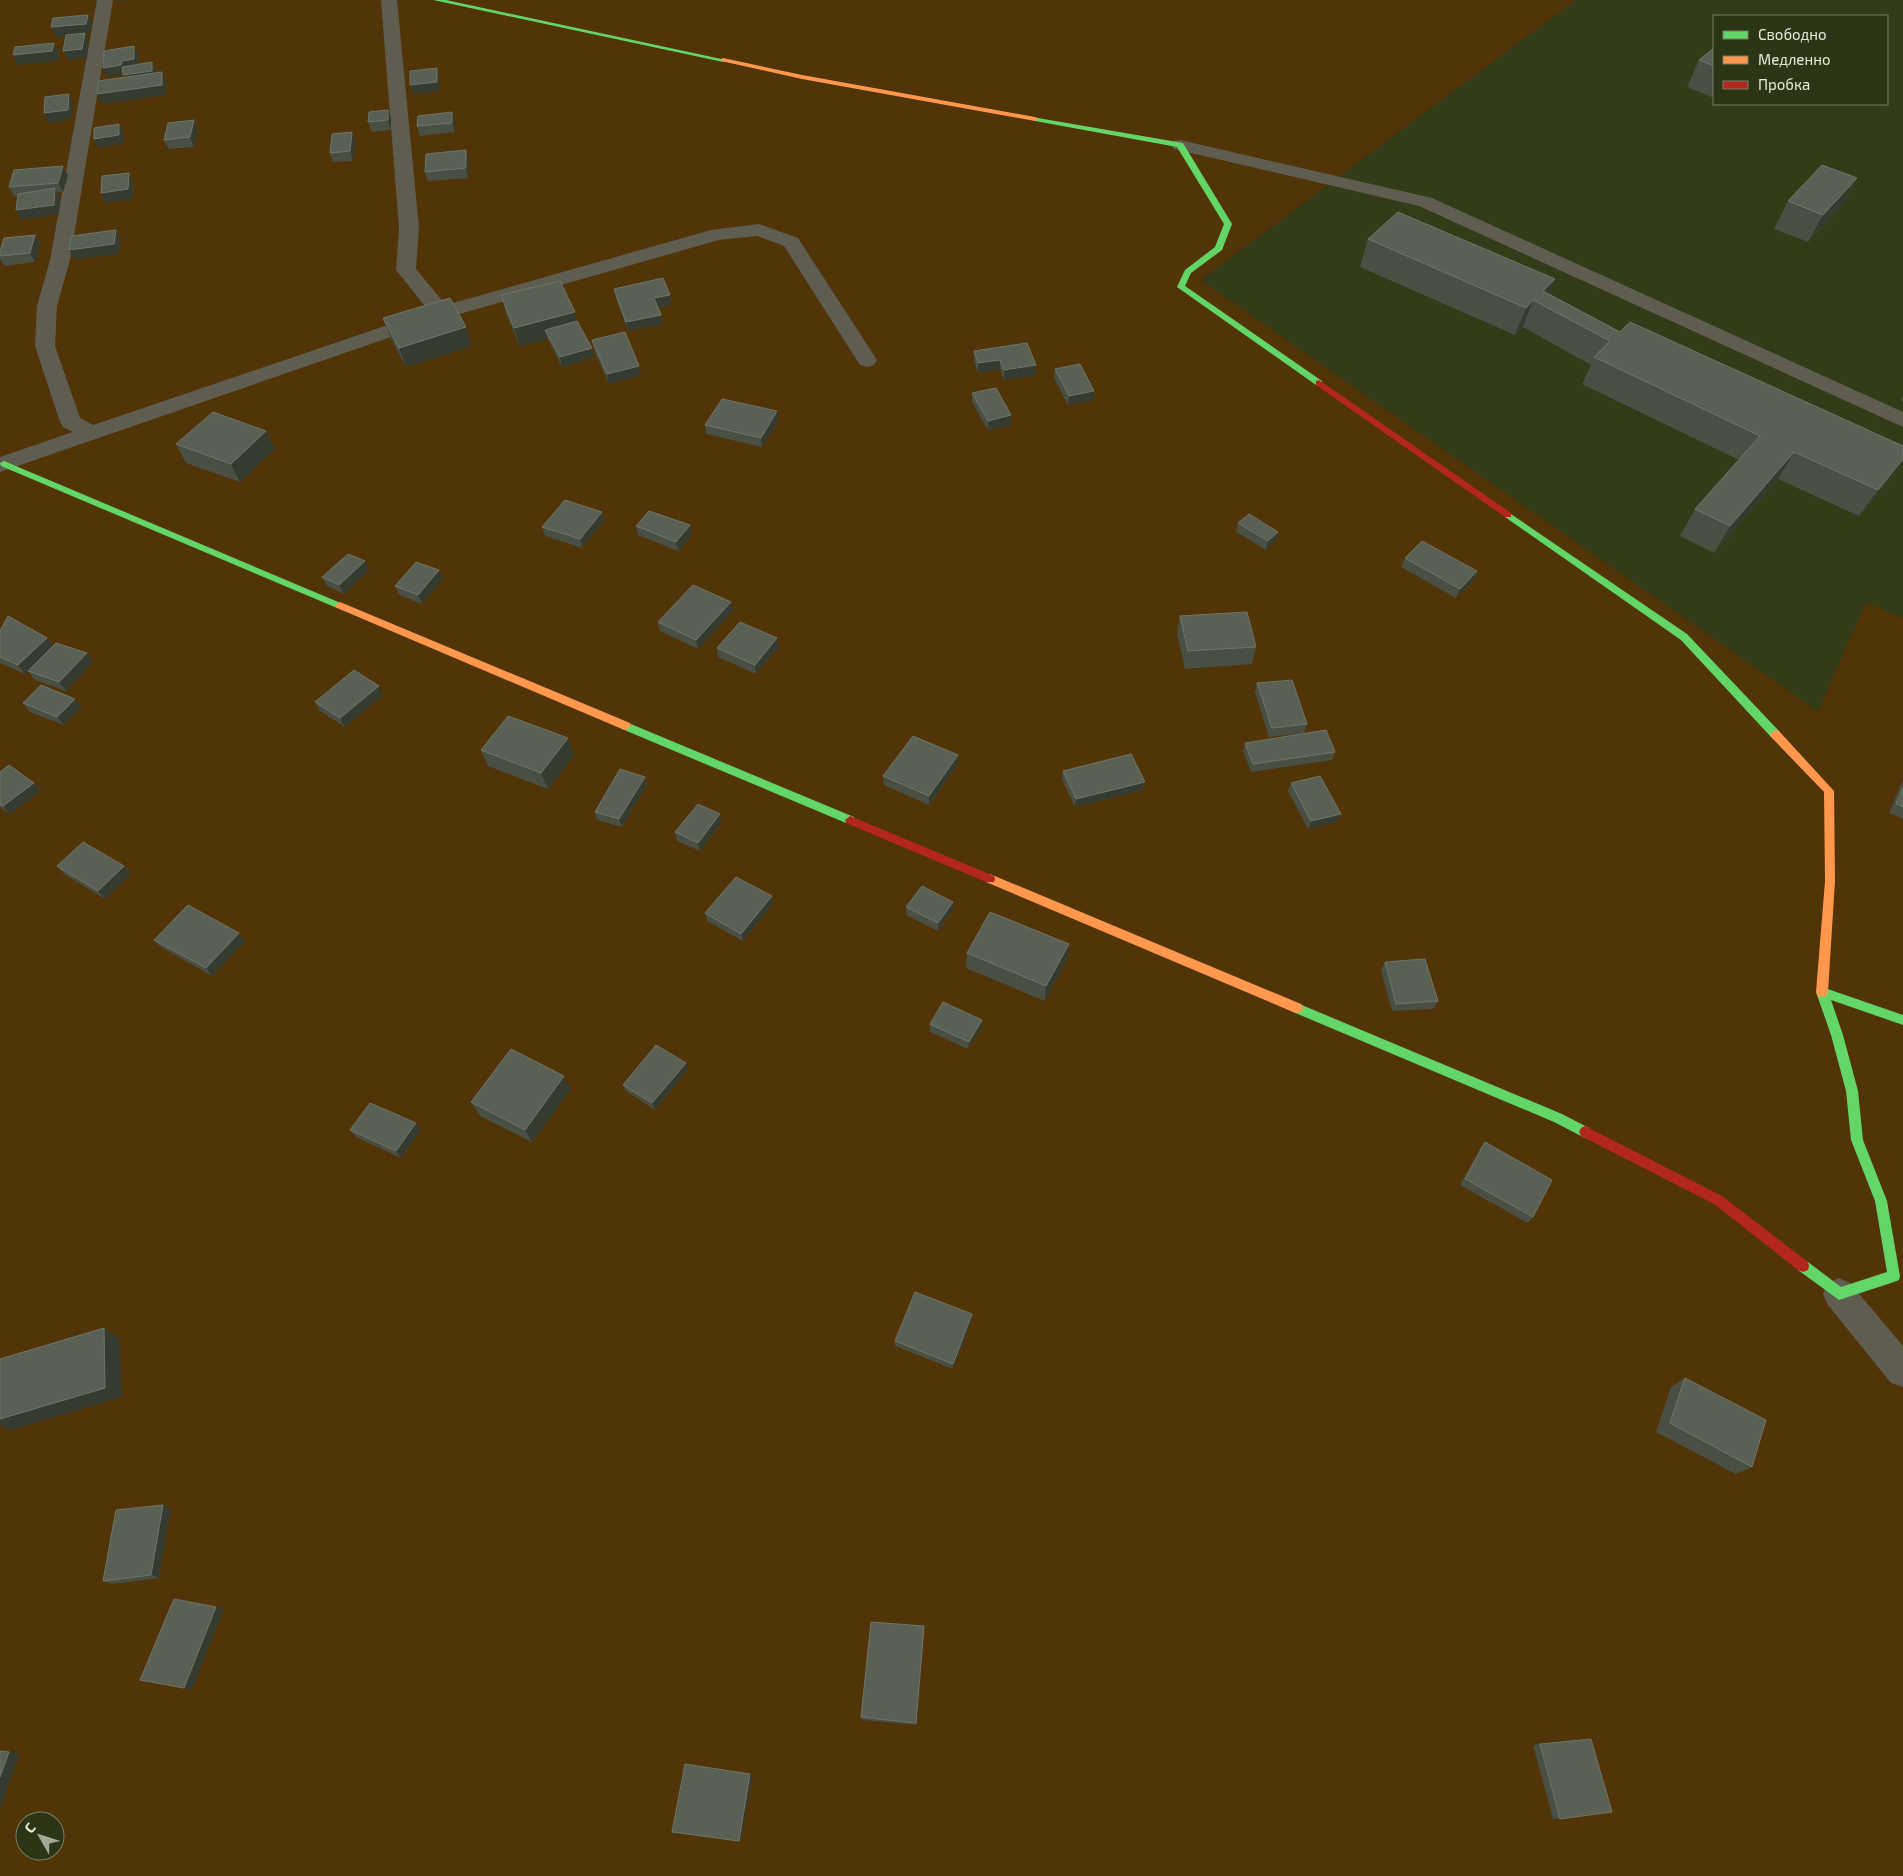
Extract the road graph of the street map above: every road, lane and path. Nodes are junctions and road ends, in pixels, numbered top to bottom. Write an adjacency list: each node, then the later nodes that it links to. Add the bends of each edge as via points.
1 (105, 0): 8 (street, via 60,260 47,306 45,346 71,422)
2 (389, 0): 5 (street, via 409,228 406,270)
3 (436, 0): 4 (street, via 802,77)
4 (1180, 145): 7 (street, via 1425,202); 10 (street, via 1228,224 1219,248 1188,272 1181,286 1684,638 1829,791 1830,881)
5 (442, 314): 6 (street, via 718,234 759,230 791,242); 8 (street)
6 (866, 360)
7 (1903, 420)
8 (92, 434): 9 (street)
9 (2, 464): 12 (street, via 1558,1118 1718,1200)
10 (1822, 992): 11 (street); 12 (street, via 1852,1091 1857,1140 1881,1201 1894,1276)
11 (1903, 1020)
12 (1839, 1294): 13 (street)
13 (1903, 1372)

